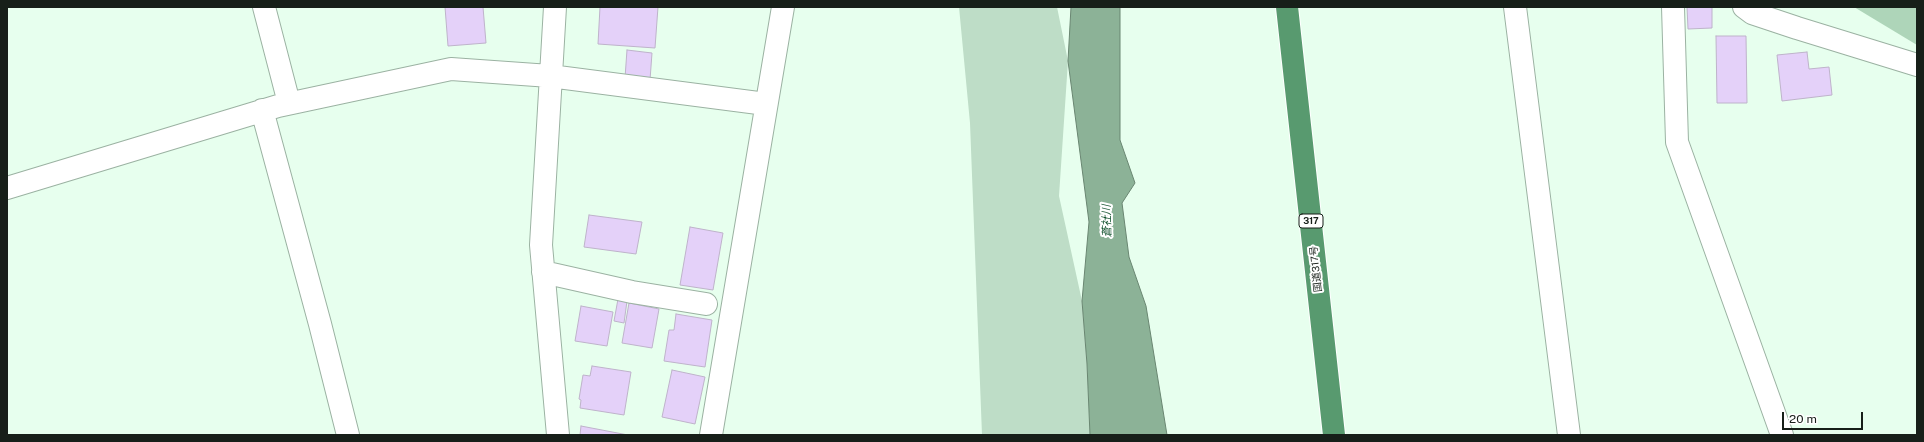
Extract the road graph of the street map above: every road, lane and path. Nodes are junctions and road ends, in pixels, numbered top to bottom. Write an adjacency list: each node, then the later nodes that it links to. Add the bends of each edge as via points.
1 (264, 7): 10 (street)
2 (555, 7): 9 (street)
3 (783, 7): 11 (street)
4 (1287, 7): 19 (highway, 国道317号 / 317)
5 (1514, 7): 20 (street)
6 (1672, 7): 21 (street, via 1678,142)
7 (1744, 7): 8 (street, via 1752,13 1789,26)
8 (1917, 65)
9 (550, 76): 10 (street, via 451,69); 11 (street); 14 (street, via 541,244)
10 (289, 103): 12 (street)
11 (766, 104): 18 (street)
12 (262, 110): 13 (street); 16 (street)
13 (7, 188)
14 (543, 272): 15 (street, via 632,292); 17 (street)
15 (706, 304)
16 (348, 435)
17 (558, 435)
18 (711, 435)
19 (1334, 435)
20 (1569, 435)
21 (1782, 435)

